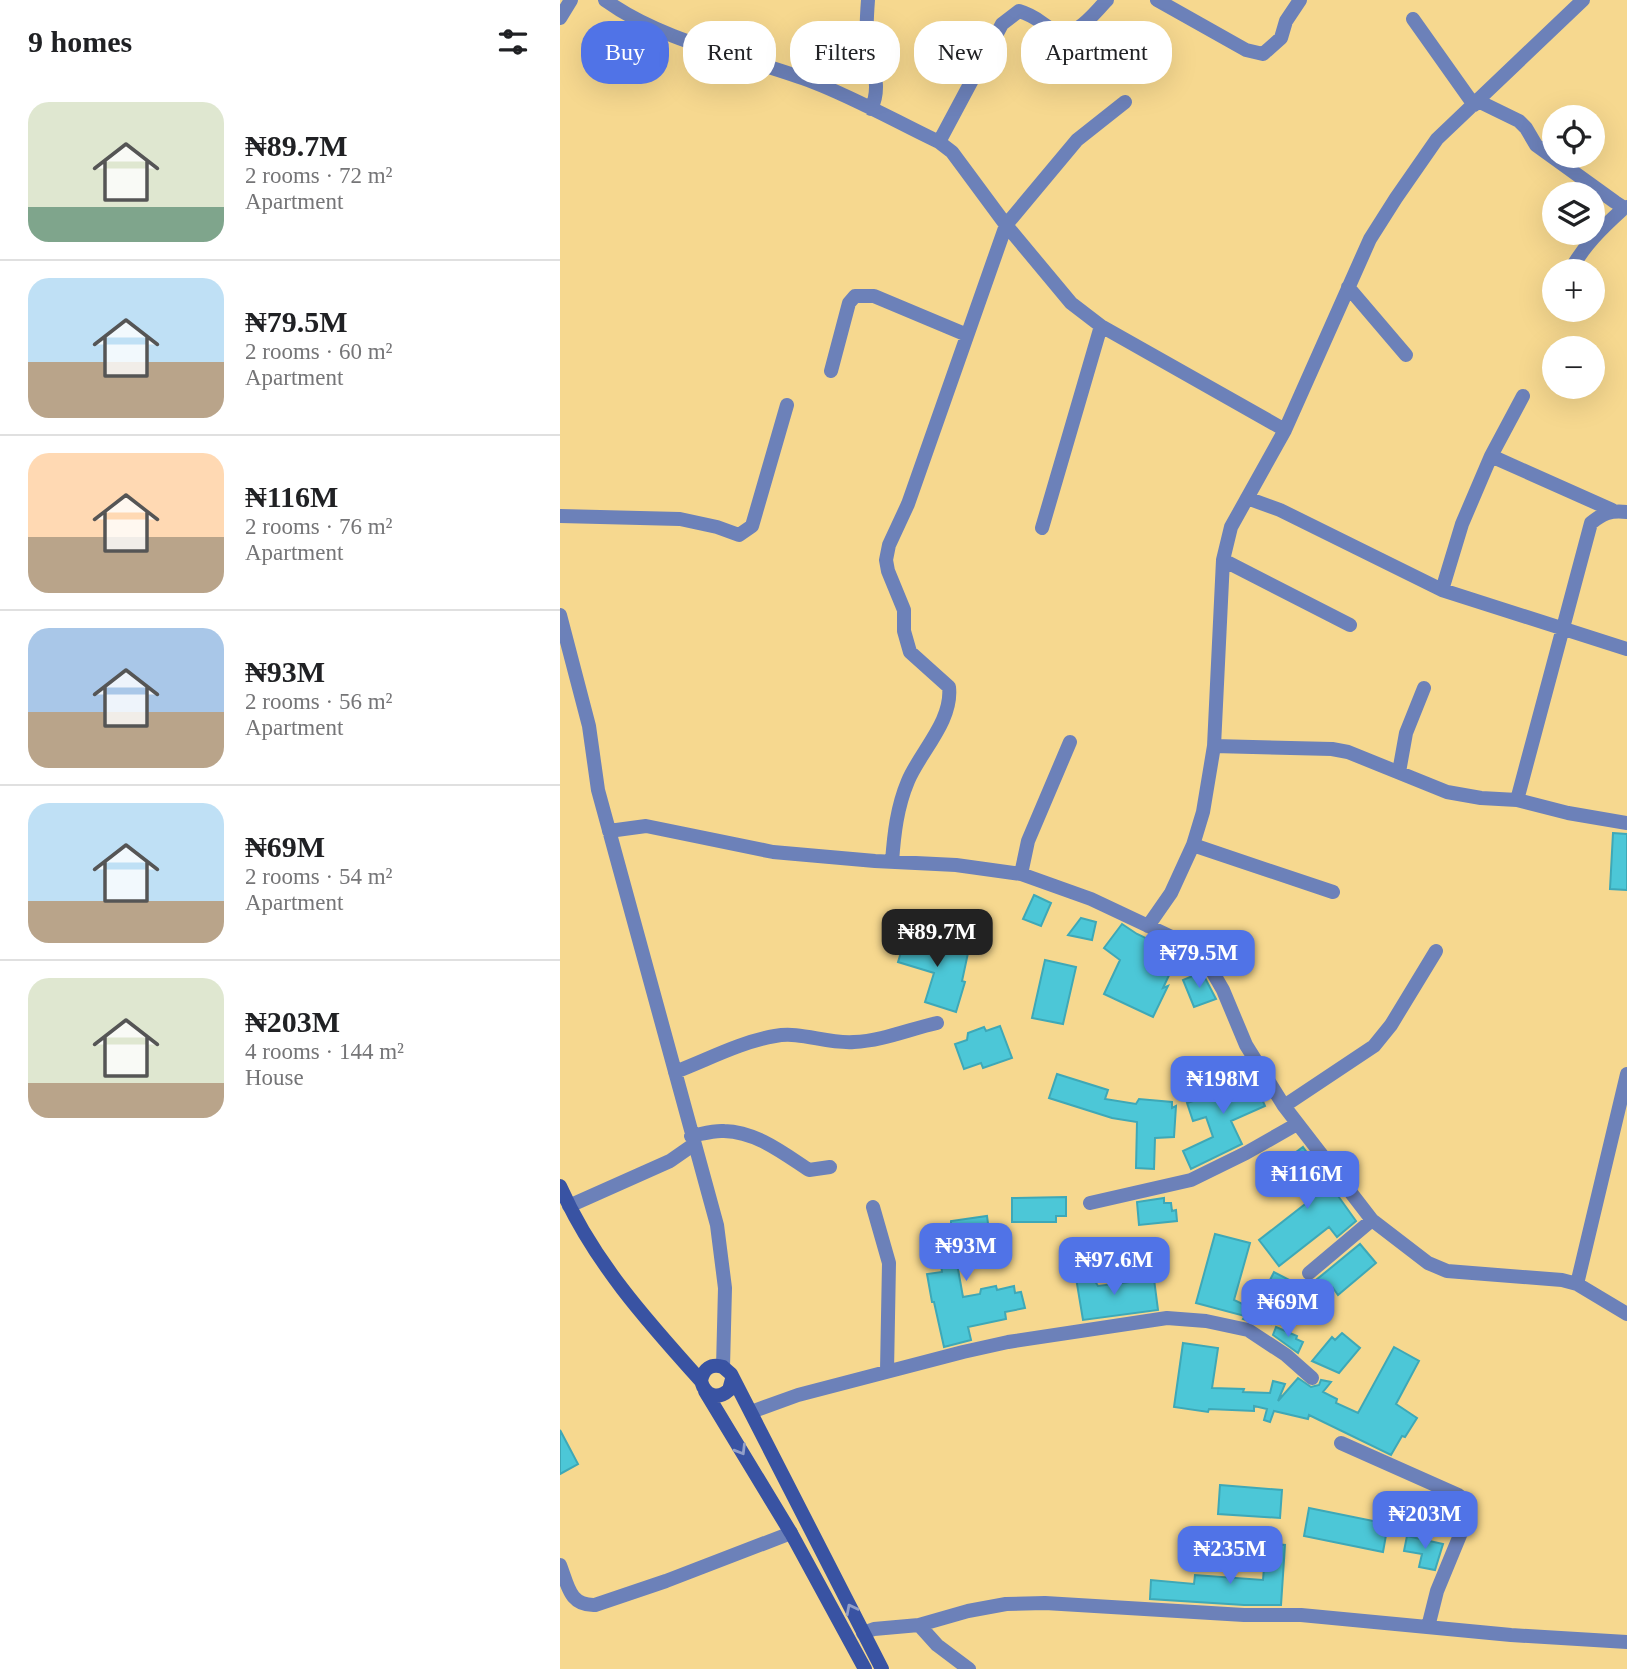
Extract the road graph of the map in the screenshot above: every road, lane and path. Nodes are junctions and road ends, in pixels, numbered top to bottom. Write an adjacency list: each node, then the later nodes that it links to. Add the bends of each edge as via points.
1 (571, 0): 8 (street)
2 (605, 0): 12 (street, via 652,26 813,82)
3 (868, 0): 12 (street, via 867,38 877,85)
4 (1107, 0): 13 (street, via 1079,28 1065,33 1019,11 1002,24)
5 (1157, 0): 6 (street, via 1246,50 1264,54 1281,38)
6 (1300, 0)
7 (1583, 0): 11 (street)
8 (560, 18)
9 (1413, 19): 11 (street)
10 (1125, 102): 15 (street, via 1077,140)
11 (1476, 103): 14 (street, via 1519,121 1536,145); 17 (street, via 1437,139 1396,198 1370,239)
12 (871, 108): 13 (street)
13 (939, 142): 15 (street, via 952,152)
14 (1626, 208): 16 (street, via 1592,237)
15 (1006, 225): 18 (street, via 1071,303); 19 (street)
16 (1576, 259)
17 (1348, 288): 20 (street); 24 (street)
18 (1101, 326): 24 (street); 29 (street)
19 (967, 335): 21 (street, via 874,296 855,296 849,303); 44 (street, via 908,503 888,545 888,571 904,610 909,653 948,687 950,695 944,716 908,780 895,821)
20 (1406, 355)
21 (831, 371)
22 (1523, 396): 25 (street)
23 (787, 405): 28 (street, via 752,526 740,535 680,519)
24 (1285, 430): 26 (street)
25 (1490, 456): 27 (street); 31 (street)
26 (1247, 498): 30 (street, via 1231,527); 31 (street)
27 (1620, 511): 34 (street, via 1602,514 1591,523)
28 (560, 516)
29 (1042, 528)
30 (1223, 560): 33 (street); 38 (street)
31 (1442, 590): 34 (street)
32 (560, 615): 42 (street, via 589,726)
33 (1350, 625)
34 (1564, 629): 35 (street); 40 (street)
35 (1627, 649)
36 (1424, 688): 39 (street, via 1406,733)
37 (1070, 742): 45 (street, via 1028,841)
38 (1214, 746): 39 (street, via 1332,749); 43 (street)
39 (1399, 772): 40 (street, via 1447,792)
40 (1517, 800): 41 (street)
41 (1627, 823)
42 (609, 831): 44 (street, via 646,826 773,852); 50 (street)
43 (1193, 845): 46 (street); 47 (street, via 1171,893)
44 (892, 862): 45 (street, via 956,864)
45 (1021, 874): 47 (street)
46 (1333, 892)
47 (1148, 926): 52 (street, via 1178,940 1209,964 1246,1045)
48 (1436, 951): 52 (street, via 1374,1046)
49 (937, 1023): 50 (street, via 855,1042 777,1035)
50 (675, 1072): 54 (street)
51 (1627, 1074): 62 (street)
52 (1284, 1106): 53 (street)
53 (1297, 1124): 57 (street, via 1191,1180); 60 (street)
54 (692, 1140): 55 (street, via 723,1130 749,1135 809,1170); 58 (street, via 670,1161); 64 (street, via 717,1226 725,1288)
55 (830, 1167)
56 (560, 1186): 58 (main road)
57 (1090, 1203)
58 (569, 1206): 68 (main road, via 611,1276)
59 (873, 1208): 65 (street, via 889,1263)
60 (1371, 1220): 61 (street); 62 (street, via 1428,1263 1447,1271)
61 (1309, 1273)
62 (1577, 1284): 63 (street)
63 (1627, 1314)
64 (723, 1367): 67 (main road); 68 (main road, via 704,1371)
65 (887, 1371): 66 (street, via 1008,1342 1167,1318 1248,1331); 69 (street)
66 (1311, 1378)
67 (732, 1379): 68 (main road, via 729,1390 720,1395); 69 (main road)
68 (703, 1386): 71 (main road, one-way to 71)
69 (751, 1412): 75 (main road, one-way to 69)
70 (1341, 1443): 74 (street, via 1469,1503)
71 (791, 1533): 72 (street, via 595,1605 583,1606 574,1600); 77 (main road)
72 (560, 1565)
73 (919, 1625): 74 (street, via 1006,1604 1045,1603 1301,1615); 75 (street); 79 (street)
74 (1428, 1627): 76 (street)
75 (863, 1633): 78 (main road)
76 (1627, 1642)
77 (865, 1669)
78 (883, 1669)
79 (968, 1669)

